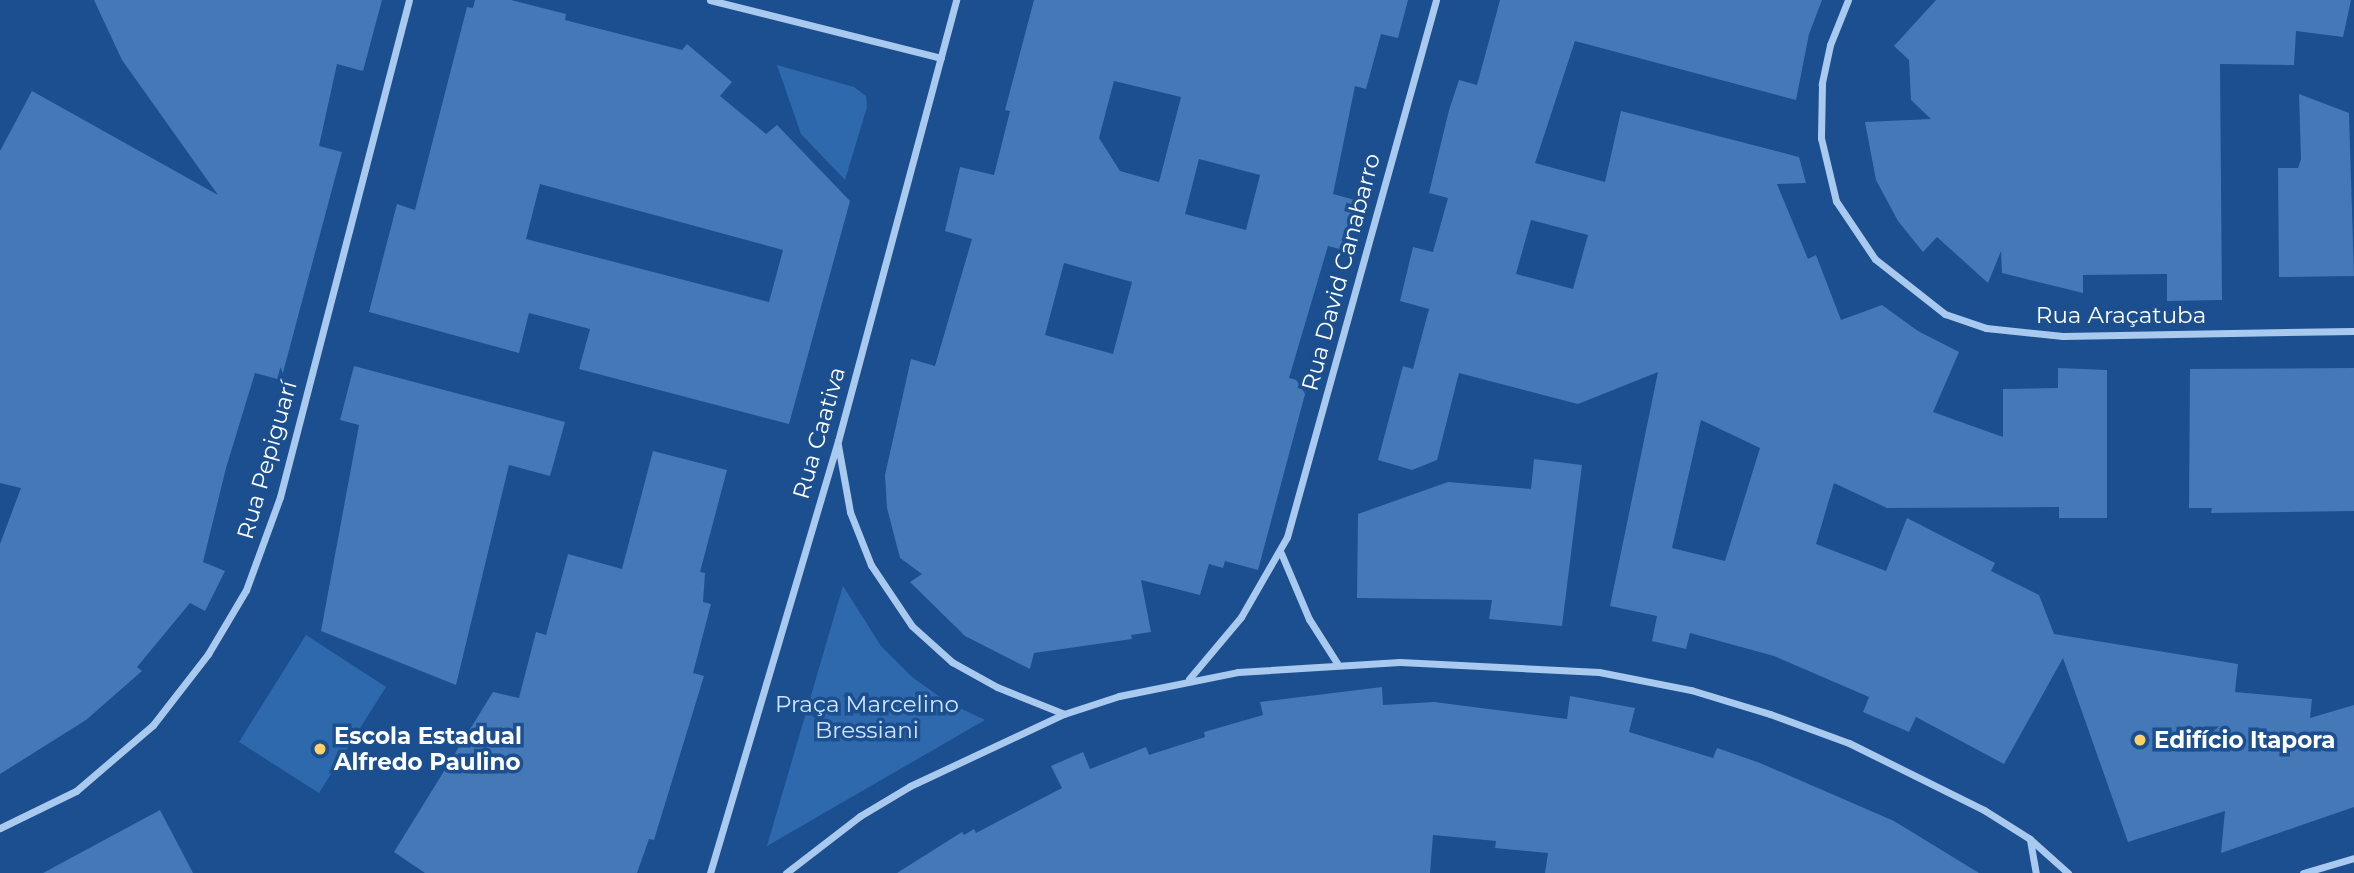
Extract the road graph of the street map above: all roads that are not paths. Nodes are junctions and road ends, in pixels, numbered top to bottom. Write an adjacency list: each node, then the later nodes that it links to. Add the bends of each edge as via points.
1 (409, 0): 13 (street, Rua Pepiguarí, via 280,497 246,590 208,654 153,725 76,791)
2 (710, 0): 6 (street)
3 (956, 0): 6 (street, Rua Caativa)
4 (1436, 0): 9 (street, Rua David Canabarro)
5 (1848, 0): 7 (street, Rua Araçatuba, via 1830,45 1822,85 1821,138 1836,201 1855,234 1901,284 1944,314 2022,334)
6 (941, 58): 8 (street, Rua Caativa)
7 (2354, 331)
8 (838, 441): 12 (street, via 850,512 871,565 912,626 952,662 997,687); 16 (street, Rua Caativa)
9 (1280, 554): 10 (street, via 1309,619); 11 (street, Rua David Canabarro, via 1241,617)
10 (1337, 663): 11 (street); 14 (street, via 1599,672 1691,690 1849,743 1984,810)
11 (1188, 680): 12 (street)
12 (1064, 714): 17 (street, via 910,786 860,816)
13 (0, 828)
14 (2030, 839): 18 (street); 19 (street)
15 (2354, 858): 20 (street)
16 (710, 873)
17 (786, 873)
18 (2036, 873)
19 (2068, 873)
20 (2303, 873)

